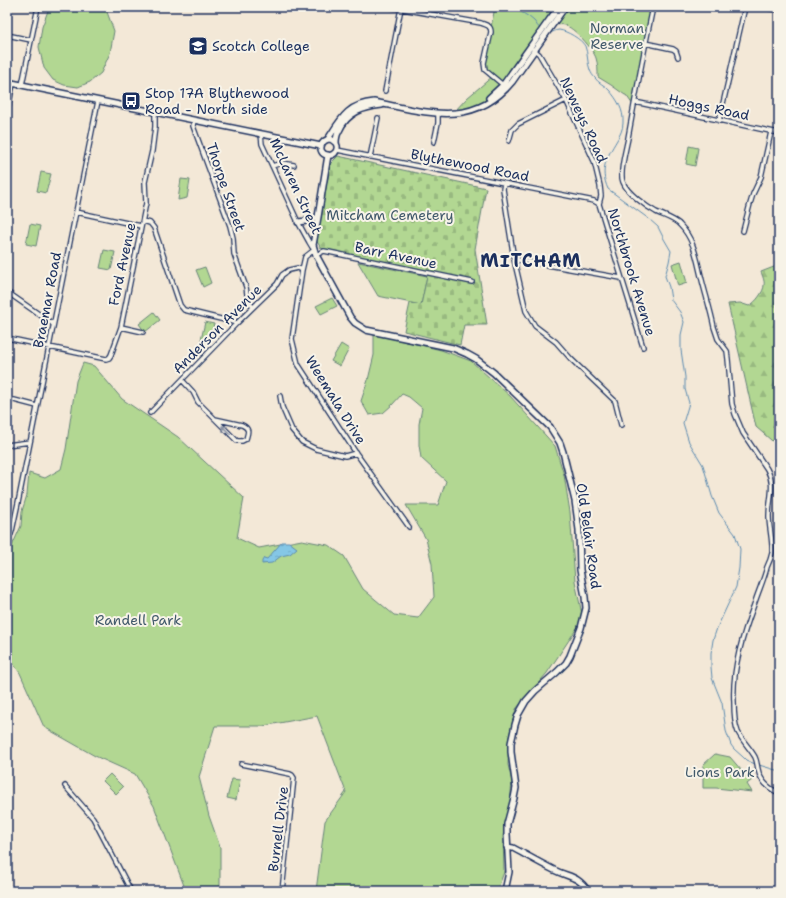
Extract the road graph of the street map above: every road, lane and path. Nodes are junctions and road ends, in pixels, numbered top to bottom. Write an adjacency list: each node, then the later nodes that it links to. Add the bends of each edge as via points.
1 (38, 7): 12 (street)
2 (391, 7): 8 (street)
3 (559, 7): 10 (main road)
4 (565, 7): 10 (main road)
5 (653, 7): 13 (street)
6 (744, 7): 30 (street)
7 (763, 7): 9 (street)
8 (401, 8): 19 (street, via 490,26 485,70); 20 (street)
9 (778, 9)
10 (552, 20): 14 (main road)
11 (7, 35): 12 (street)
12 (31, 40): 18 (street)
13 (645, 43): 15 (street, via 673,49); 23 (street)
14 (532, 48): 19 (main road); 21 (street, Neweys Road, via 539,54)
15 (678, 57)
16 (7, 82): 17 (main road)
17 (13, 84): 18 (main road); 26 (street)
18 (22, 85): 22 (main road)
19 (505, 87): 27 (main road, via 472,109 453,114)
20 (385, 92)
21 (566, 100): 34 (street, via 518,124); 47 (street, Neweys Road, via 594,161 600,186)
22 (98, 101): 25 (main road); 48 (street, Braemar Road)
23 (635, 102): 30 (street, Hoggs Road); 84 (street, via 621,172 623,182 628,190 651,208 679,223 693,243 714,327 728,359 735,414 743,434 767,469 772,482 769,516 772,553 738,653 734,688 738,731 757,759 758,771 765,784)
24 (390, 105): 27 (main road); 36 (main road, via 366,102 349,111); 39 (main road, via 362,108 354,112 339,130)
25 (155, 112): 29 (main road); 50 (street, Ford Avenue, via 152,151 145,182 146,203)
26 (7, 113)
27 (438, 114): 38 (street)
28 (378, 118): 43 (street)
29 (194, 120): 33 (main road); 60 (street, Thorpe Street, via 193,126 232,234 234,254 249,302)
30 (719, 121): 31 (street, Hoggs Road)
31 (771, 132): 35 (street, Hoggs Road); 53 (street, via 761,177 753,194)
32 (504, 133): 34 (street)
33 (261, 134): 40 (main road); 45 (street, McLaren Street, via 262,144)
34 (510, 134): 37 (street)
35 (779, 134)
36 (328, 139): 39 (main road); 40 (main road)
37 (509, 141)
38 (434, 142)
39 (336, 143): 41 (main road)
40 (321, 146): 42 (main road, via 323,153)
41 (337, 150): 42 (main road); 43 (street, Blythewood Road)
42 (328, 155): 49 (main road)
43 (370, 157): 46 (street, Blythewood Road)
44 (294, 165): 45 (street)
45 (272, 166): 51 (street, McLaren Street)
46 (504, 184): 47 (street, Blythewood Road); 55 (street)
47 (599, 204): 57 (street, Northbrook Avenue)
48 (76, 212): 52 (street); 62 (street, Braemar Road)
49 (318, 217): 51 (main road); 54 (main road, via 312,245)
50 (143, 221): 52 (street, Ford Avenue); 61 (street, via 150,223 154,228 180,305 184,310)
51 (298, 222): 54 (street, McLaren Street)
52 (141, 226): 63 (street, Ford Avenue)
53 (743, 231)
54 (314, 251): 56 (street, Weemala Drive, via 305,257); 58 (street, Barr Avenue); 85 (main road, Old Belair Road, via 355,323 366,330 453,348 468,354 494,373 550,427 563,452 575,501 580,570 586,608 581,628 566,663 526,701 514,725 511,752 516,788 507,824)
55 (514, 259): 57 (street); 74 (street, via 526,311 535,326 556,342 615,401)
56 (302, 270): 60 (street, Anderson Avenue, via 289,270 282,275 277,284); 77 (street, Weemala Drive, via 292,339 298,364)
57 (621, 278): 67 (street, Northbrook Avenue)
58 (472, 282)
59 (7, 292): 62 (street)
60 (253, 307): 61 (street, Anderson Avenue)
61 (237, 323): 68 (street, Anderson Avenue)
62 (53, 324): 66 (street, Braemar Road)
63 (121, 327): 64 (street); 66 (street, Ford Avenue, via 109,358)
64 (143, 332)
65 (7, 338): 66 (street)
66 (49, 347): 71 (street, Braemar Road)
67 (643, 347)
68 (182, 380): 72 (street, Anderson Avenue); 73 (street)
69 (280, 396): 77 (street, via 292,430 302,442 316,449 345,456)
70 (14, 400): 71 (street)
71 (37, 406): 75 (street, Braemar Road)
72 (150, 412)
73 (215, 419): 73 (street, one-way to 73, via 242,424 248,431 246,439 237,441)
74 (622, 425)
75 (30, 442): 76 (street); 79 (street, Braemar Road)
76 (7, 445)
77 (356, 453): 80 (street, Weemala Drive)
78 (7, 521): 79 (street)
79 (13, 524): 81 (street, Braemar Road, via 11,534)
80 (409, 527)
81 (7, 538)
82 (242, 764): 87 (street, Burnell Drive, via 290,774 294,778)
83 (64, 786): 86 (street, via 93,818)
84 (779, 793)
85 (507, 847): 88 (main road, Old Belair Road, via 509,872); 89 (main road, via 569,875 580,881)
86 (131, 891)
87 (282, 891)
88 (505, 891)
89 (588, 891)

